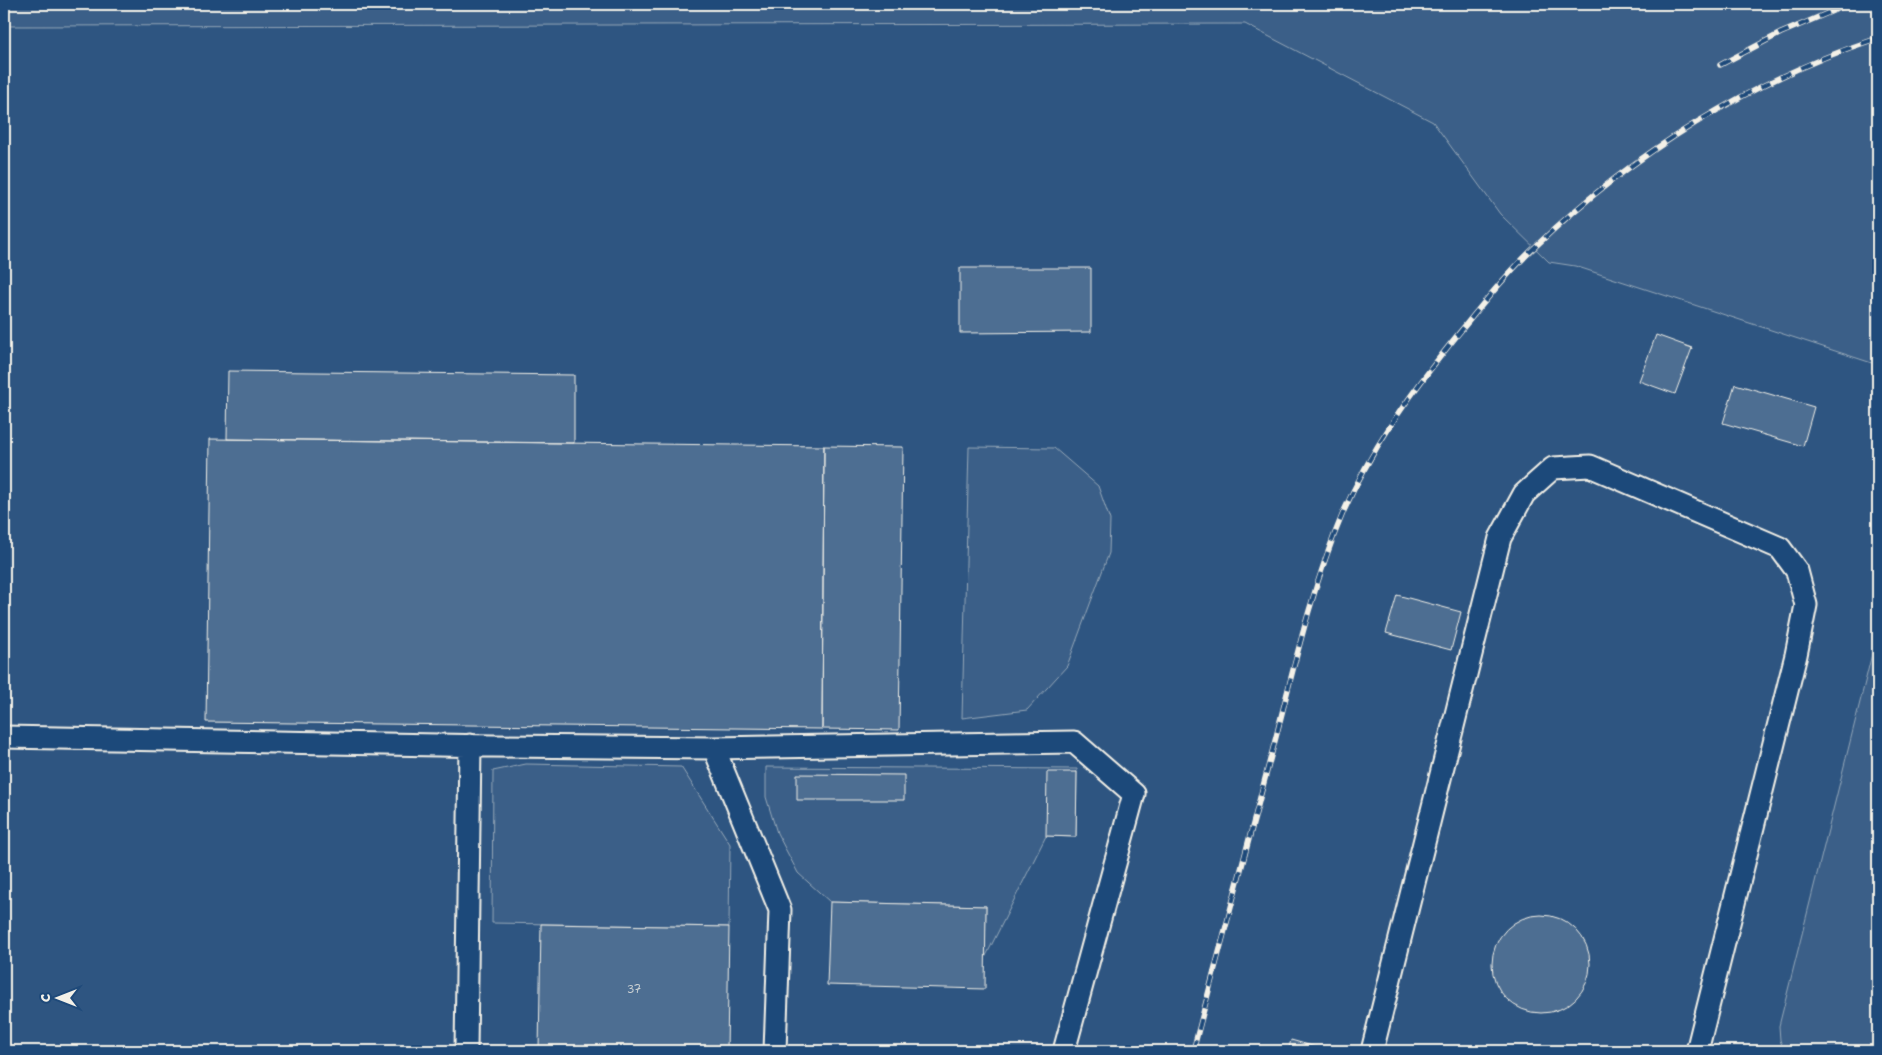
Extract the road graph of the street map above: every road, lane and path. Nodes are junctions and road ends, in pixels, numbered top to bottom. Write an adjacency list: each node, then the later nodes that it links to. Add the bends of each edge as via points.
1 (4, 737): 2 (lane)
2 (470, 745): 3 (lane); 4 (lane)
3 (714, 748): 5 (lane, via 780,910); 6 (lane, via 1074,742 1134,794)
4 (466, 1051)
5 (775, 1051)
6 (1064, 1051)
7 (1372, 1051): 8 (lane, via 1500,538 1524,494 1554,468 1590,466 1780,548 1797,571 1806,605)
8 (1697, 1051)

